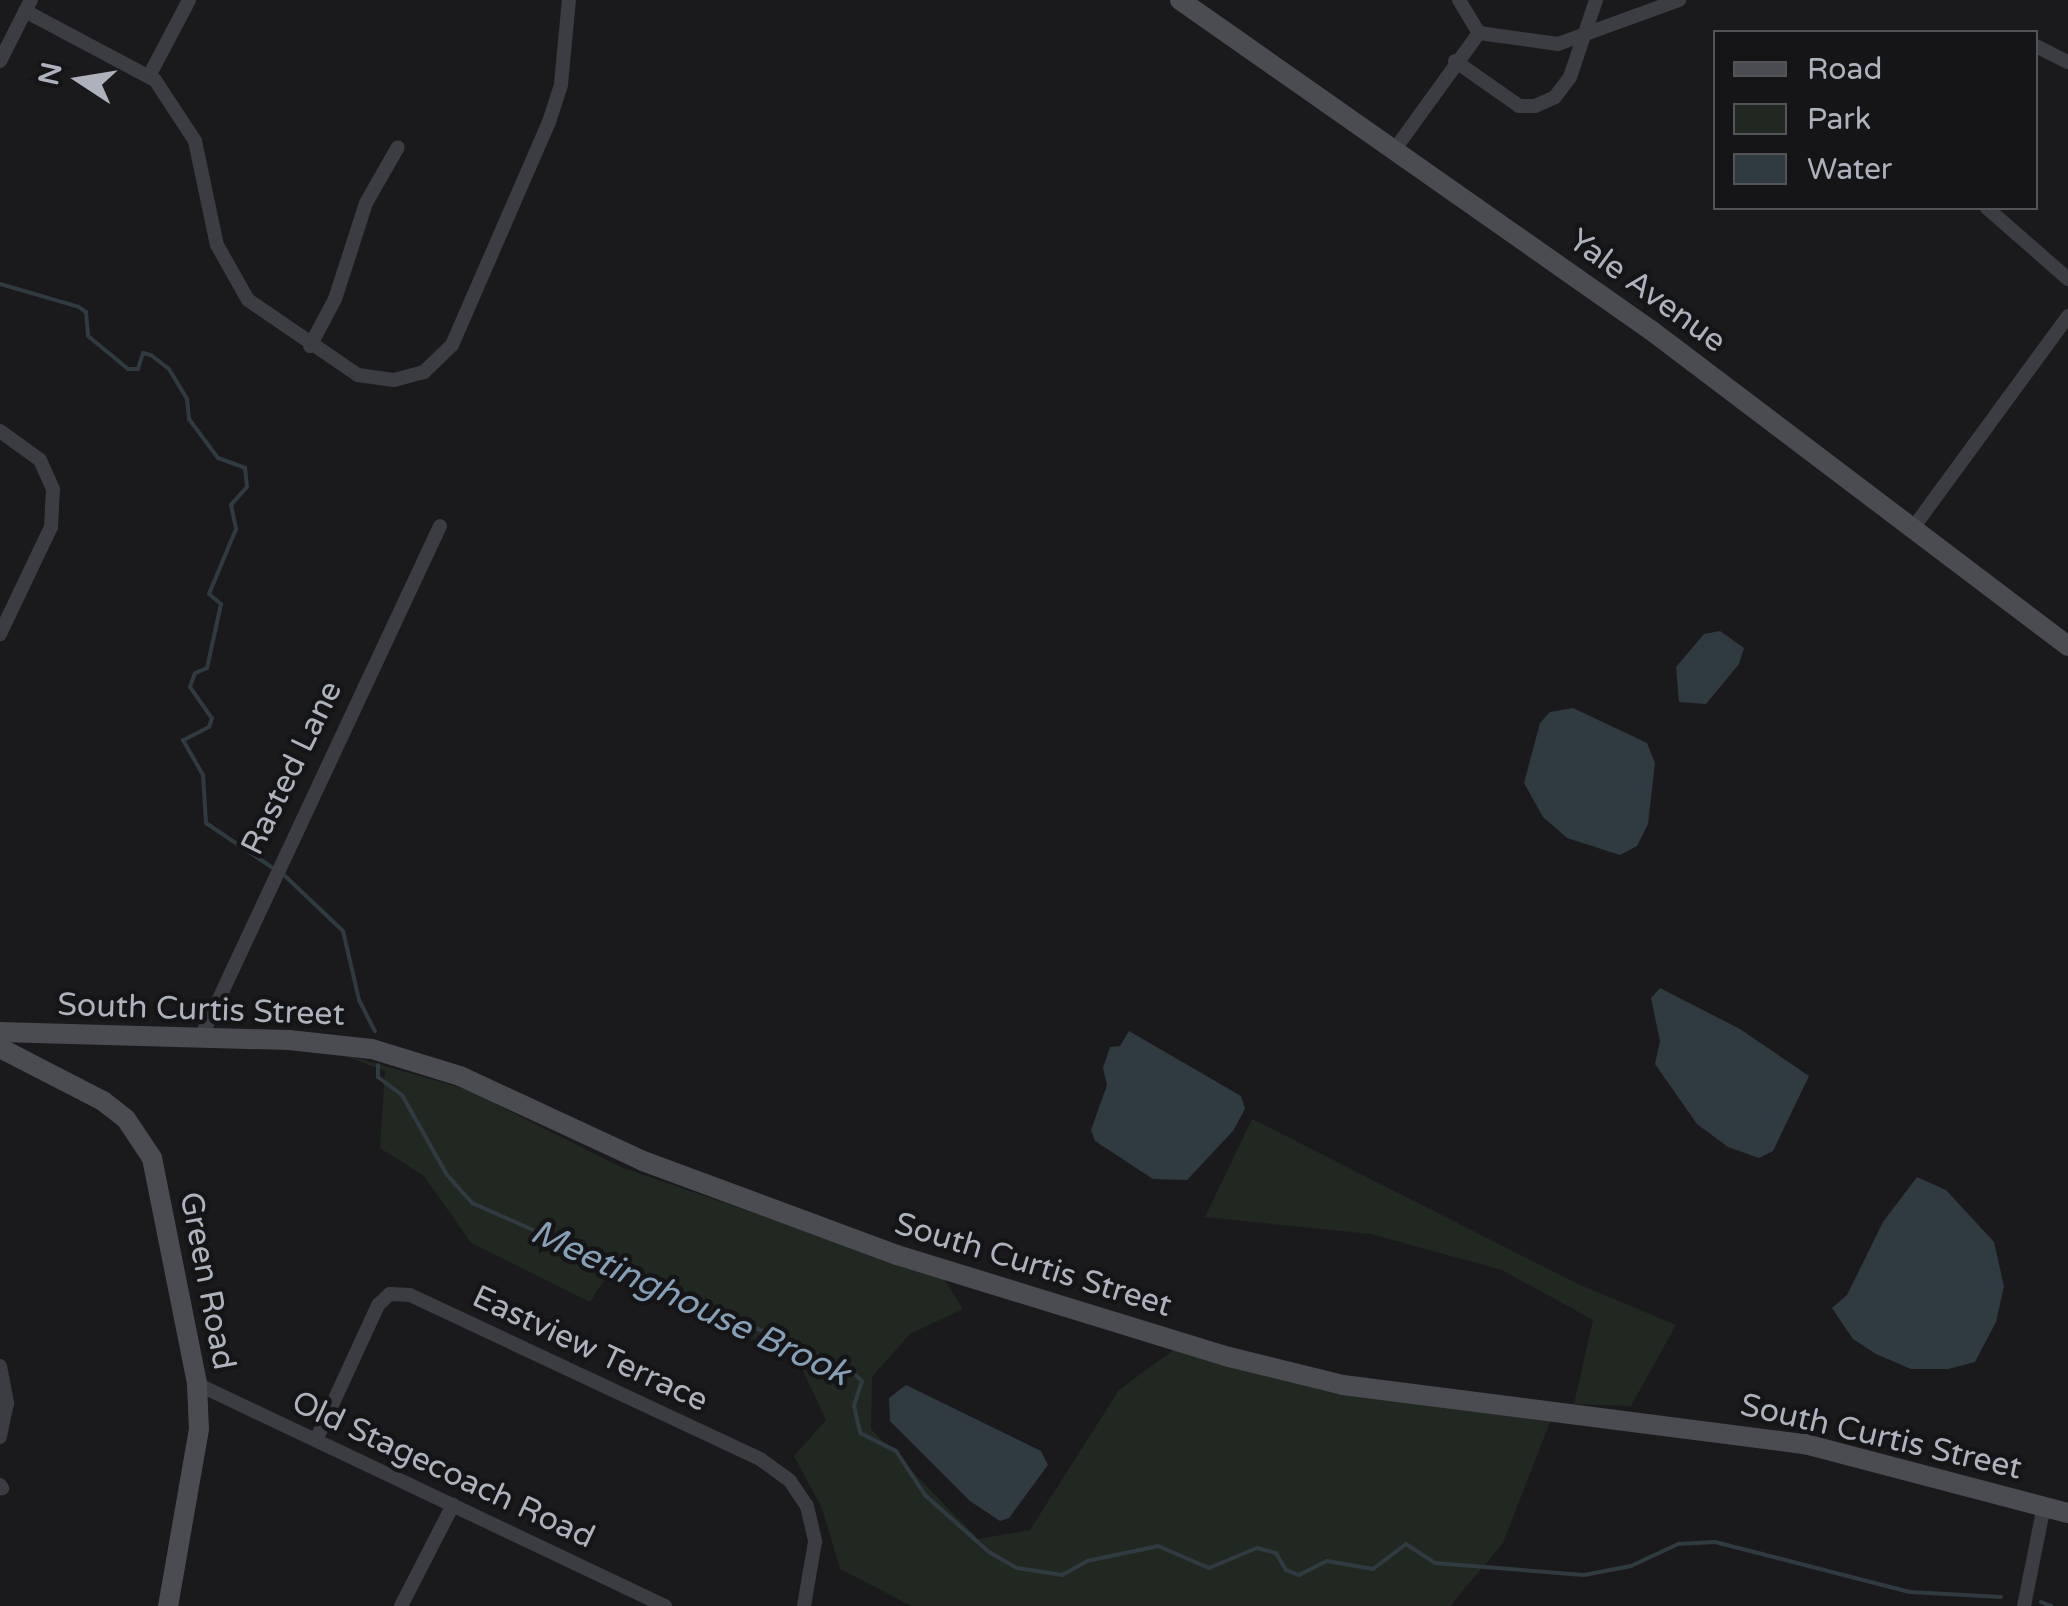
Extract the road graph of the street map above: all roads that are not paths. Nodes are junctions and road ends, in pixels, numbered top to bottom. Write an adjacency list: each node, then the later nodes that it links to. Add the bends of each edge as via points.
1 (188, 0): 14 (street)
2 (569, 0): 20 (street, via 561,84 549,122 452,345 424,372 394,380 358,375)
3 (1180, 0): 16 (street, Yale Avenue)
4 (1459, 0): 8 (street)
5 (1596, 0): 9 (street)
6 (1680, 0): 9 (street)
7 (28, 6): 12 (street); 14 (street)
8 (1479, 32): 9 (street, via 1558,44); 11 (street)
9 (1585, 38): 11 (street, via 1570,77 1555,97 1535,106 1519,106)
10 (2038, 47): 13 (street)
11 (1455, 60): 16 (street)
12 (0, 61)
13 (2068, 62)
14 (149, 76): 20 (street, via 196,141 217,245 248,300)
15 (398, 148): 20 (street, via 366,204 334,299)
16 (1394, 149): 23 (street, Yale Avenue, via 1738,394)
17 (1989, 210): 18 (street)
18 (2068, 279)
19 (2068, 316): 23 (street)
20 (310, 346)
21 (0, 431): 24 (street, via 40,460 54,490 51,528)
22 (440, 526): 27 (street, Rasted Lane, via 270,876)
23 (1913, 528): 25 (street, Yale Avenue)
24 (0, 634)
25 (2068, 646)
26 (0, 1032): 27 (street, South Curtis Street)
27 (200, 1037): 34 (street, South Curtis Street, via 344,1044 398,1055 460,1076 642,1161 897,1255 1229,1357 1342,1385 1805,1444)
28 (0, 1048): 30 (street, Green Road, via 103,1100 142,1138 152,1158)
29 (0, 1366): 31 (street, via 7,1402)
30 (197, 1384): 32 (street, Old Stagecoach Road); 36 (street, Green Road, via 199,1457)
31 (0, 1438)
32 (316, 1440): 33 (street, Old Stagecoach Road); 39 (street, Eastview Terrace, via 378,1305 390,1294 410,1295 775,1470 808,1506 816,1542)
33 (453, 1504): 37 (street); 38 (street, Old Stagecoach Road)
34 (2044, 1506): 35 (street, South Curtis Street); 40 (street)
35 (2068, 1513)
36 (168, 1606)
37 (401, 1606)
38 (665, 1606)
39 (804, 1606)
40 (2024, 1606)

